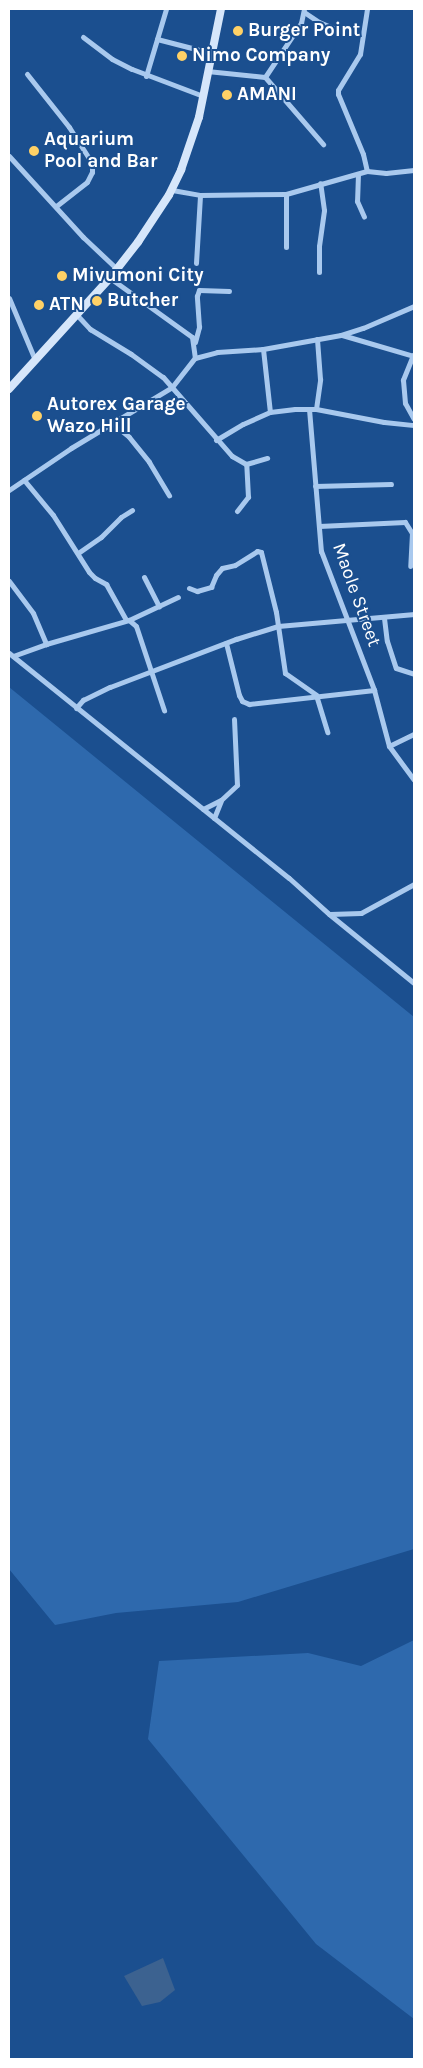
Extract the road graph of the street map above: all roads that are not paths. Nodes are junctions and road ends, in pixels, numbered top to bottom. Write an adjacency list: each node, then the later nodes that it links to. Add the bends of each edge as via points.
1 (166, 9): 7 (street)
2 (221, 9): 8 (main road)
3 (367, 9): 17 (street, via 360,54 338,94)
4 (304, 10): 5 (street, via 319,22); 12 (street, via 301,23)
5 (340, 31)
6 (83, 37): 11 (street, via 112,59)
7 (157, 39): 8 (street); 11 (street)
8 (211, 52): 9 (main road)
9 (207, 71): 12 (street); 13 (main road)
10 (27, 74): 23 (street, via 69,127 92,163 87,182)
11 (146, 76): 13 (street)
12 (265, 77): 14 (street)
13 (203, 96): 20 (main road)
14 (323, 144)
15 (9, 156): 23 (street)
16 (414, 170): 17 (street)
17 (367, 171): 18 (street)
18 (358, 174): 19 (street); 24 (street, via 357,201)
19 (320, 183): 21 (street); 28 (street, via 324,210)
20 (172, 190): 22 (street); 27 (main road)
21 (286, 194): 22 (street); 25 (street)
22 (200, 195): 26 (street)
23 (56, 206): 27 (street)
24 (364, 218)
25 (286, 247)
26 (196, 263)
27 (117, 269): 29 (main road)
28 (319, 272)
29 (110, 278): 33 (main road); 36 (street)
30 (229, 291): 36 (street, via 199,290 196,296 199,327)
31 (9, 298): 40 (street)
32 (414, 306): 34 (street)
33 (76, 314): 40 (main road); 41 (street, via 90,329 145,363)
34 (341, 335): 35 (street); 38 (street)
35 (317, 339): 37 (street); 44 (street, via 320,379)
36 (195, 342): 39 (street)
37 (263, 348): 39 (street, via 217,352); 45 (street)
38 (413, 356): 46 (street, via 403,380 405,402)
39 (195, 358): 41 (street)
40 (35, 360): 42 (main road)
41 (172, 387): 47 (street); 49 (street)
42 (9, 389)
43 (308, 409): 44 (street); 45 (street); 54 (street, Maole Street)
44 (316, 409): 48 (street, via 384,422)
45 (270, 412): 49 (street)
46 (414, 419)
47 (112, 423): 52 (street); 56 (street, via 134,443)
48 (414, 424)
49 (216, 440): 51 (street)
50 (268, 458): 51 (street)
51 (246, 464): 58 (street, via 248,497)
52 (24, 480): 55 (street); 60 (street, via 53,515)
53 (391, 484): 54 (street)
54 (315, 486): 59 (street, Maole Street)
55 (9, 490)
56 (169, 495)
57 (132, 510): 60 (street)
58 (238, 512)
59 (319, 526): 61 (street, via 406,522 412,533); 70 (street, Maole Street, via 321,551)
60 (78, 554): 69 (street, via 95,578 106,584)
61 (410, 566)
62 (144, 577): 66 (street)
63 (9, 581): 73 (street, via 33,613)
64 (189, 588): 71 (street, via 197,591 211,587 222,568 261,552)
65 (178, 597): 66 (street)
66 (159, 606): 69 (street)
67 (414, 614): 68 (street)
68 (384, 618): 70 (street); 76 (street, via 396,668)
69 (127, 620): 73 (street); 75 (street, via 136,626)
70 (349, 621): 71 (street); 77 (street, Maole Street)
71 (278, 626): 72 (street); 78 (street, via 285,673)
72 (226, 643): 75 (street); 78 (street, via 242,701 249,704)
73 (46, 644): 74 (street)
74 (11, 654): 79 (street)
75 (151, 671): 79 (street, via 95,694); 80 (street)
76 (414, 674)
77 (374, 690): 78 (street); 84 (street, Maole Street)
78 (318, 698): 82 (street)
79 (76, 708): 87 (street)
80 (164, 710)
81 (234, 719): 86 (street, via 237,785)
82 (327, 732)
83 (414, 734): 84 (street)
84 (389, 746): 85 (street, Maole Street)
85 (414, 780)
86 (221, 800): 87 (street); 88 (street)
87 (203, 809): 88 (street)
88 (214, 818): 90 (street)
89 (414, 884): 90 (street, via 361,913)
90 (329, 914): 91 (street)
91 (414, 983)

